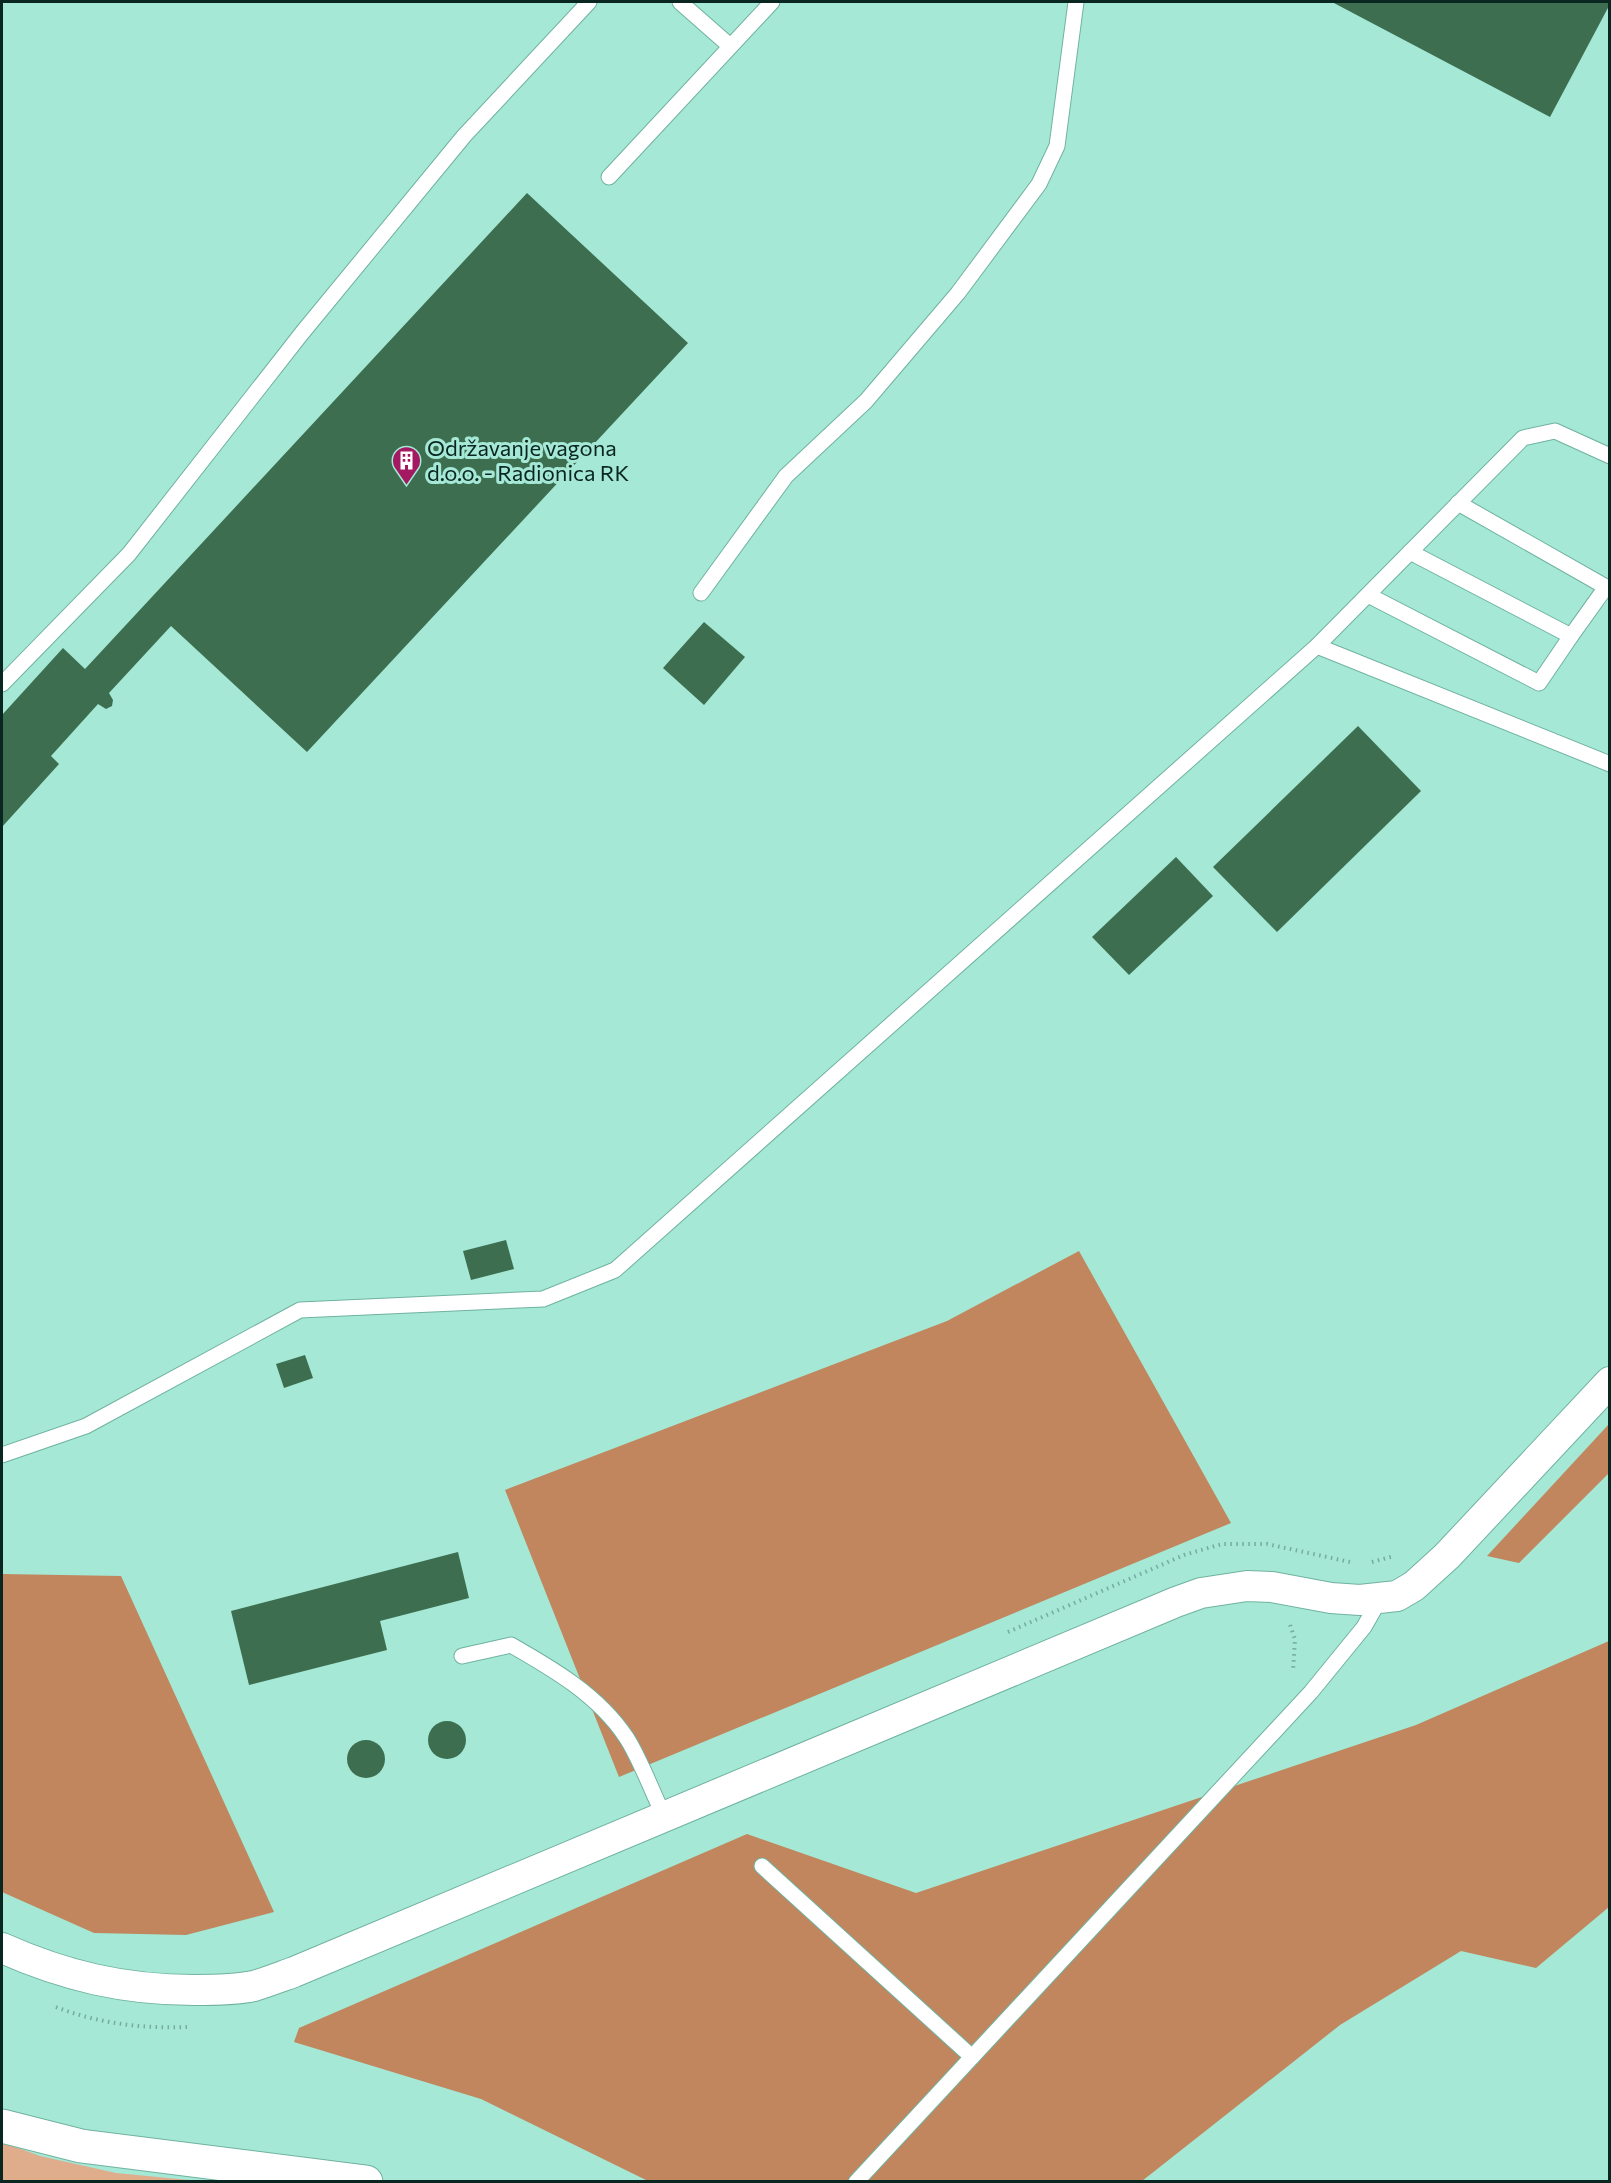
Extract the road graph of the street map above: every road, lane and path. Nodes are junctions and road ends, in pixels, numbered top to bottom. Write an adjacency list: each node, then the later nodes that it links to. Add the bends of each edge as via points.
1 (589, 2): 14 (lane, via 464,136 302,333 129,554)
2 (680, 2): 5 (lane)
3 (772, 2): 5 (lane)
4 (1076, 2): 10 (lane, via 1057,146 1039,184 958,293 873,392 786,476)
5 (730, 46): 6 (lane)
6 (609, 177)
7 (1610, 456): 8 (lane, via 1555,431 1523,438)
8 (1458, 503): 9 (lane); 12 (lane, via 1606,587)
9 (1410, 552): 11 (lane); 12 (lane)
10 (701, 593)
11 (1368, 595): 12 (lane, via 1539,683); 13 (lane)
12 (1571, 636)
13 (1317, 646): 15 (lane); 17 (lane, via 615,1270 543,1299 300,1310 86,1426)
14 (2, 684)
15 (1610, 764)
16 (1610, 1382): 18 (street, via 1447,1556 1414,1586 1397,1596)
17 (2, 1455)
18 (1380, 1599): 20 (street, via 1331,1598 1247,1586 1201,1593); 23 (lane, via 1364,1627 1311,1692)
19 (462, 1656): 20 (lane, via 511,1645 563,1675 609,1716 626,1737)
20 (664, 1816): 22 (street, via 253,1986 218,1990 128,1987 39,1964)
21 (762, 1866): 23 (lane)
22 (2, 1947)
23 (972, 2057): 26 (lane)
24 (2, 2126): 25 (highway, via 81,2146)
25 (366, 2181)
26 (856, 2181)

